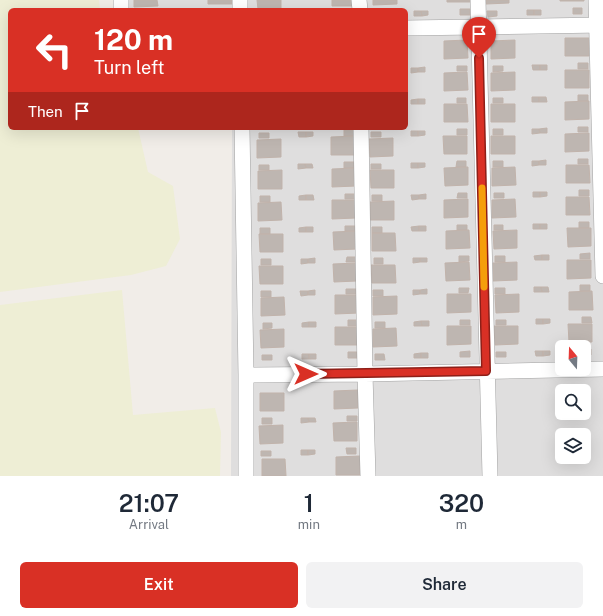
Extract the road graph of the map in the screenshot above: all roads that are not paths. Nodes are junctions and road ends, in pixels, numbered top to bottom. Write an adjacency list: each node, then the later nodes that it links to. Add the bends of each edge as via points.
1 (478, 0): 4 (street)
2 (596, 0): 3 (street)
3 (600, 25): 4 (street); 8 (street)
4 (478, 27): 5 (street); 10 (street)
5 (408, 28)
6 (242, 130): 12 (street)
7 (361, 130): 11 (street)
8 (603, 276)
9 (603, 369): 10 (street)
10 (486, 371): 11 (street); 15 (street)
11 (365, 374): 12 (street); 14 (street)
12 (246, 375): 13 (street)
13 (246, 476)
14 (368, 476)
15 (490, 476)

